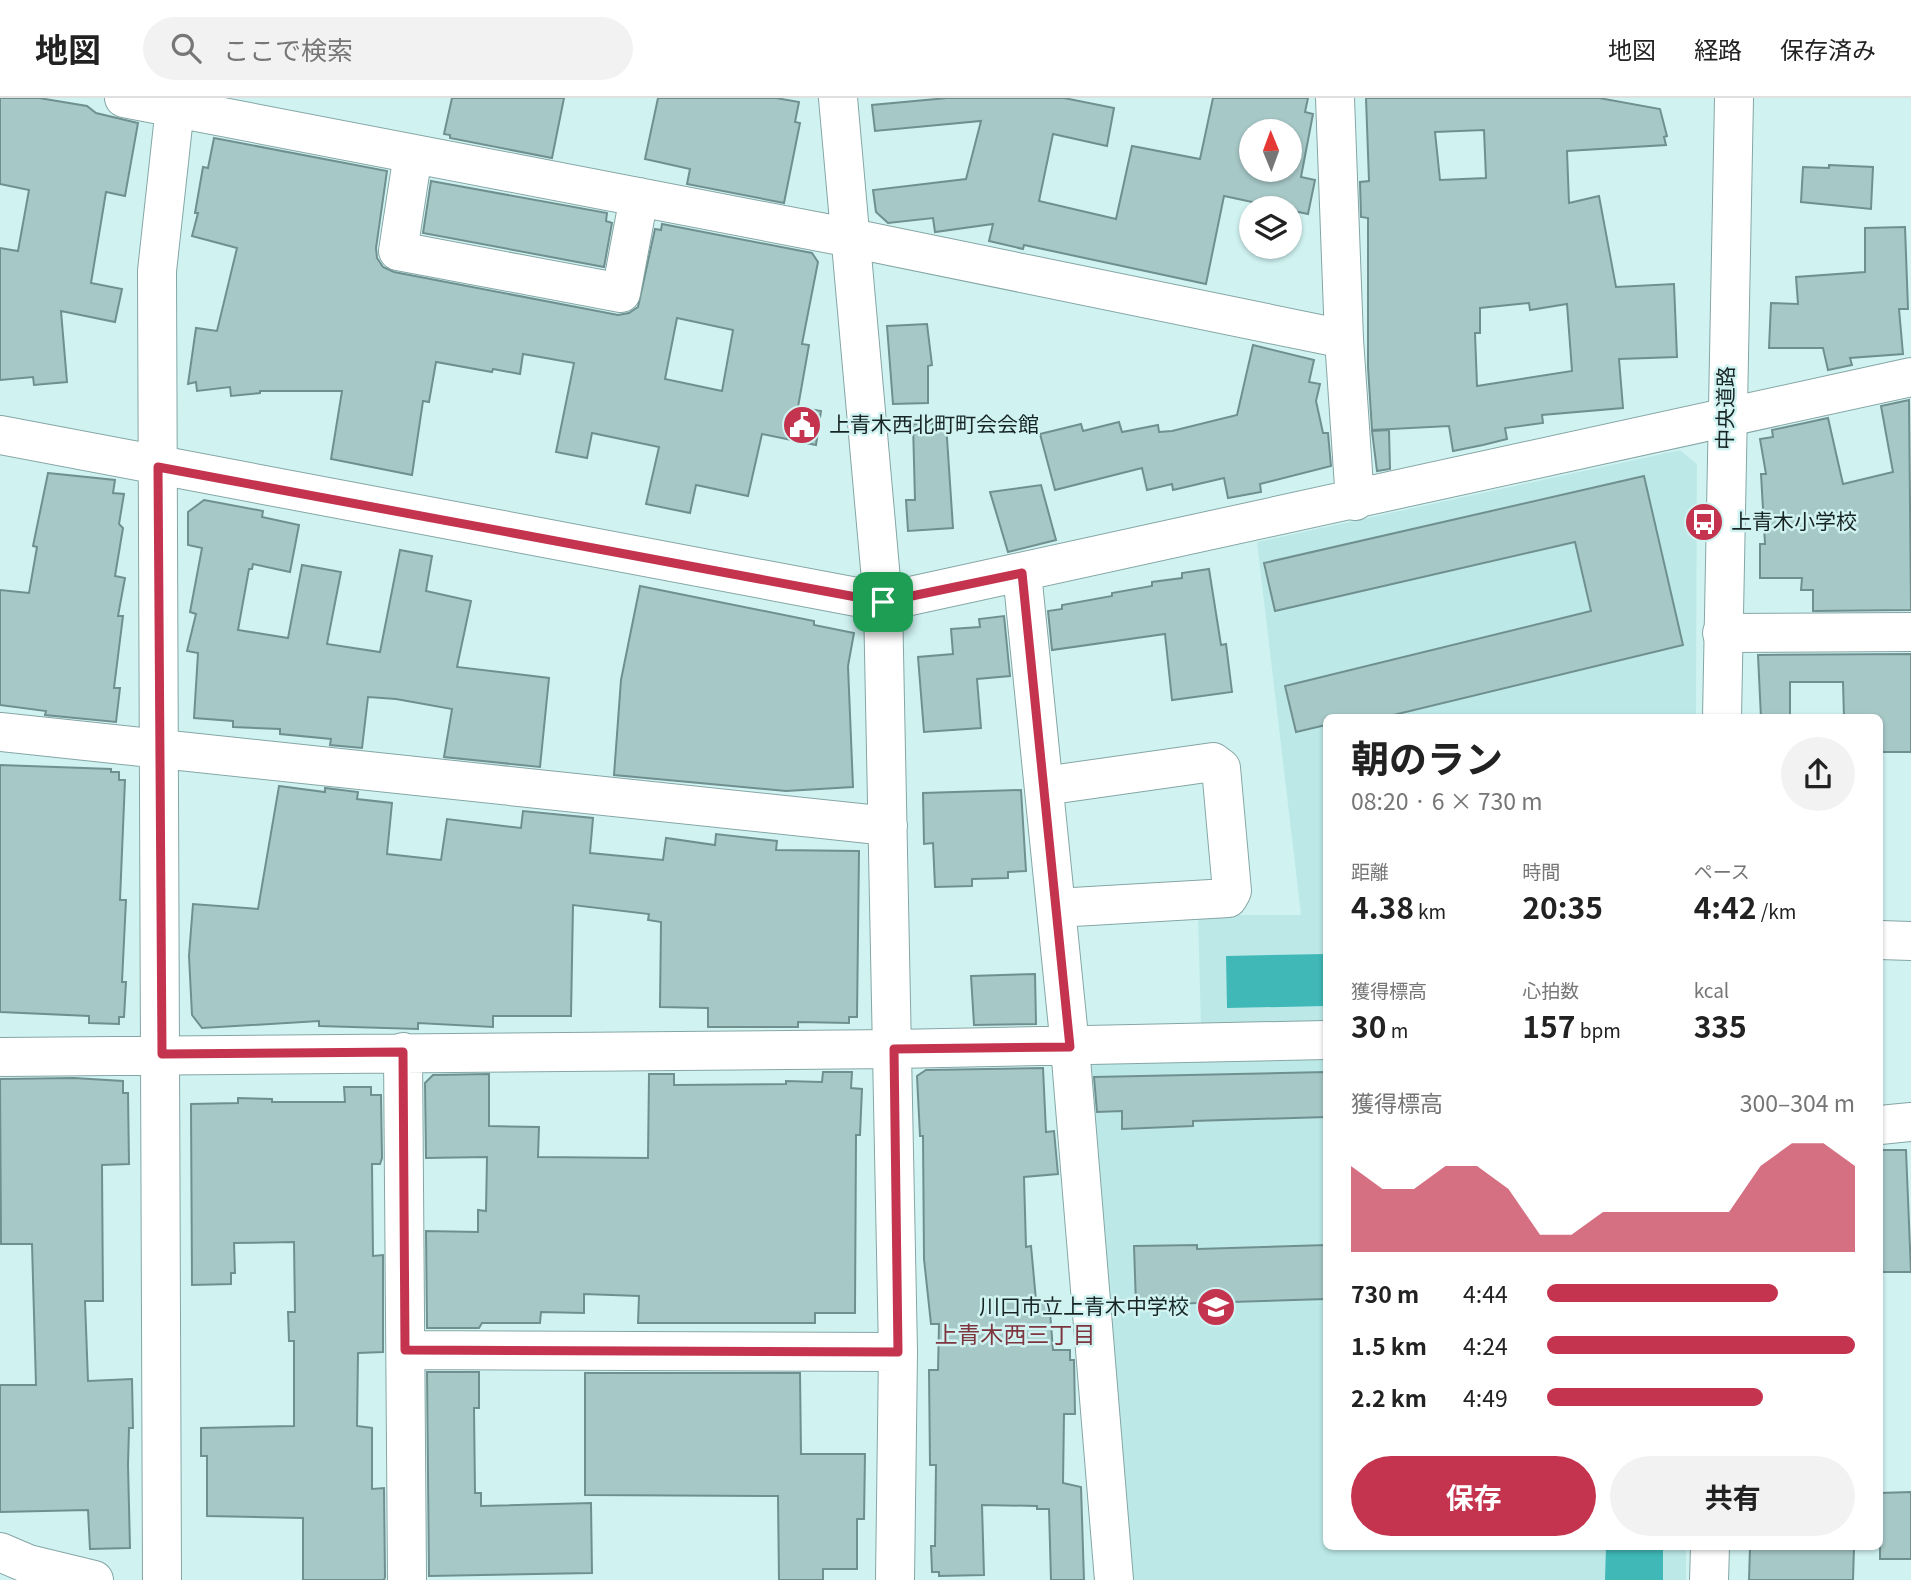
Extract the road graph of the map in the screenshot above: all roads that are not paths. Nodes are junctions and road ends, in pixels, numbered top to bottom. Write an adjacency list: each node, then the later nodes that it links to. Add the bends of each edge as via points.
1 (124, 98): 5 (street)
2 (838, 98): 8 (street)
3 (1335, 98): 9 (street)
4 (1734, 98): 11 (street, 中央道路)
5 (176, 103): 6 (street); 13 (street, via 157,271)
6 (413, 154): 7 (street); 7 (street, via 398,251 621,293)
7 (639, 197): 8 (street)
8 (851, 238): 9 (street); 16 (street)
9 (1344, 339): 14 (street)
10 (1911, 377): 11 (street)
11 (1726, 419): 14 (street); 18 (street, 中央道路)
12 (0, 435): 13 (street)
13 (158, 467): 16 (street); 21 (street)
14 (1355, 501): 15 (street)
15 (1022, 573): 16 (street); 22 (street)
16 (883, 602): 23 (street)
17 (1911, 632): 18 (street)
18 (1722, 633): 19 (street, 中央道路)
19 (1722, 714)
20 (0, 732): 21 (street)
21 (161, 750): 23 (street); 31 (street)
22 (1044, 786): 24 (street); 24 (street, via 1213,762 1221,768 1232,891 1228,898)
23 (888, 826): 29 (street)
24 (1056, 908): 28 (street)
25 (1883, 940): 26 (street)
26 (1911, 941)
27 (1323, 1040): 28 (street)
28 (1070, 1047): 29 (street); 43 (street)
29 (894, 1049): 30 (street); 36 (street)
30 (403, 1052): 31 (street); 35 (street)
31 (162, 1054): 32 (street); 40 (street)
32 (0, 1057)
33 (1911, 1122): 34 (street)
34 (1883, 1125)
35 (405, 1350): 36 (street); 41 (street)
36 (898, 1352): 42 (street)
37 (1710, 1550): 44 (street)
38 (0, 1552): 39 (street, via 28,1564)
39 (94, 1580)
40 (162, 1580)
41 (407, 1580)
42 (895, 1580)
43 (1114, 1580)
44 (1709, 1580)

